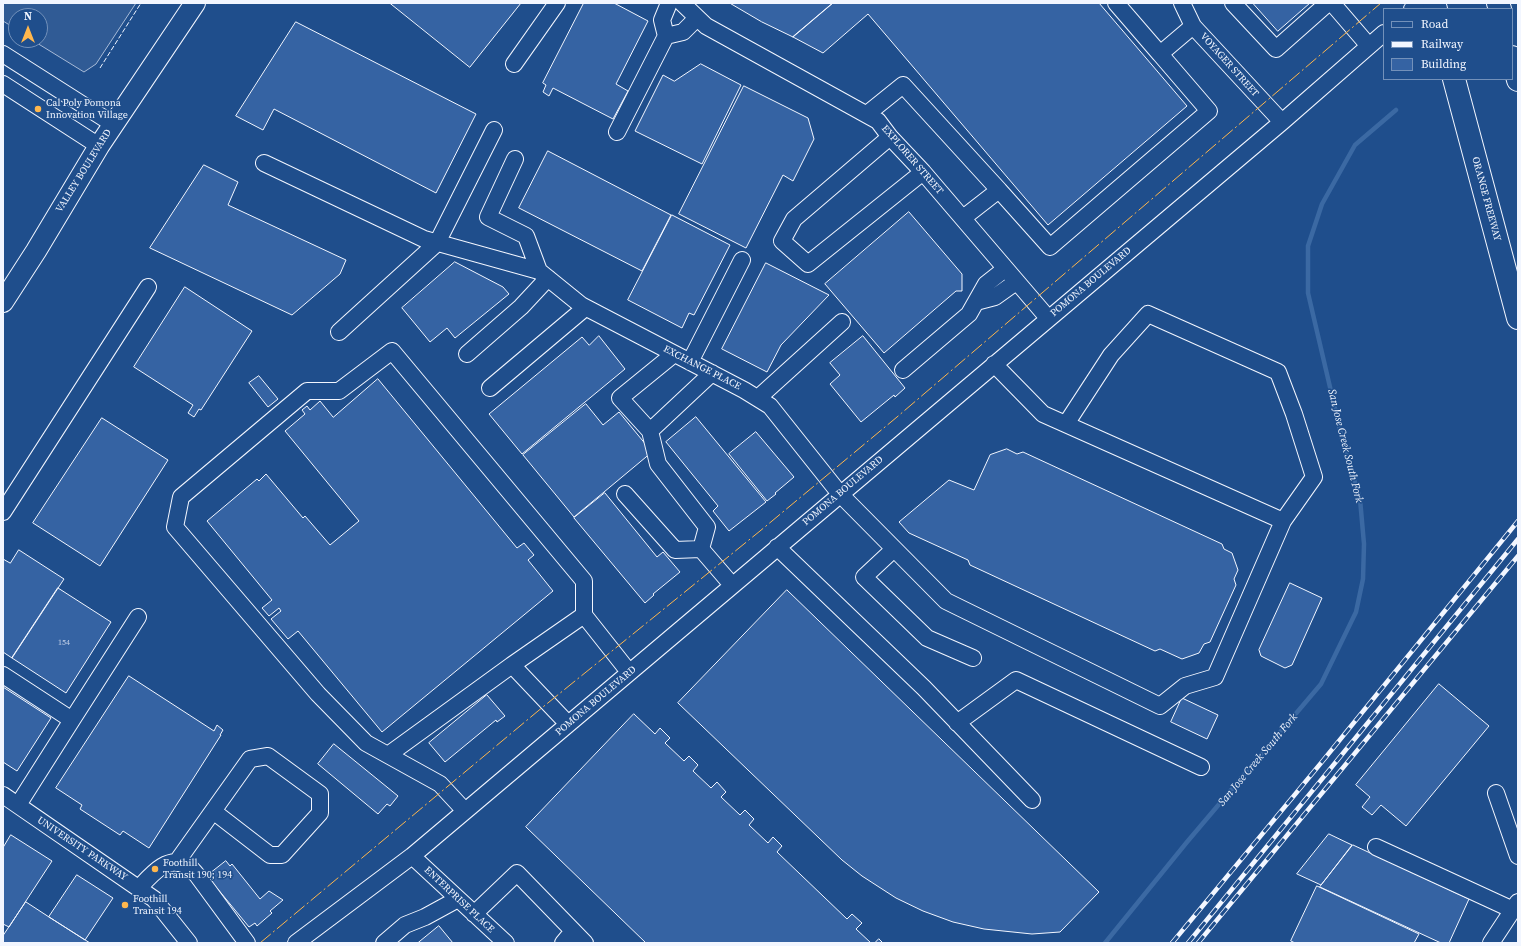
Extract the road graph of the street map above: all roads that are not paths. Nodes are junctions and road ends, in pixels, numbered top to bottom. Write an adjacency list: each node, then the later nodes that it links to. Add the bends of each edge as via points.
1 (195, 3): 24 (main road, VALLEY BOULEVARD)
2 (558, 3): 18 (street)
3 (669, 3): 13 (street, via 662,20)
4 (682, 3): 10 (street, EXPLORER STREET)
5 (1116, 3): 16 (street)
6 (1182, 3): 11 (street, VOYAGER STREET)
7 (1233, 3): 8 (street, via 1276,49)
8 (1328, 3)
9 (1332, 3): 14 (street)
10 (697, 18): 13 (street, via 683,32); 22 (street, EXPLORER STREET, via 706,26)
11 (1193, 26): 16 (street); 23 (street, VOYAGER STREET)
12 (1383, 34): 14 (street, POMONA BOULEVARD)
13 (666, 36): 26 (street)
14 (1369, 46): 23 (street, POMONA BOULEVARD)
15 (3, 54): 24 (street)
16 (1160, 54): 32 (street, via 1209,111 1050,247)
17 (1513, 61): 20 (highway)
18 (514, 64)
19 (1454, 80): 44 (highway, ORANGE FREEWAY)
20 (1518, 80)
21 (3, 84): 28 (street)
22 (867, 114): 27 (street, EXPLORER STREET, via 878,121); 32 (street, via 904,85)
23 (1282, 122): 43 (street, POMONA BOULEVARD)
24 (113, 124): 28 (main road, VALLEY BOULEVARD)
25 (494, 130): 34 (street)
26 (617, 132)
27 (890, 137): 31 (street, EXPLORER STREET); 31 (street, via 794,219 782,242 808,264)
28 (99, 146): 40 (main road, VALLEY BOULEVARD)
29 (515, 159): 37 (street, via 488,217 526,236)
30 (264, 163): 34 (street)
31 (923, 172): 33 (street, EXPLORER STREET)
32 (999, 190): 33 (street)
33 (963, 218): 36 (street, EXPLORER STREET)
34 (437, 243): 37 (street); 46 (street)
35 (742, 260): 49 (street)
36 (1005, 269): 38 (street, EXPLORER STREET); 41 (street, via 986,284)
37 (544, 275): 42 (street, EXCHANGE PLACE); 47 (street, via 521,307)
38 (1016, 282): 41 (street, via 995,297); 43 (street, EXPLORER STREET)
39 (148, 287): 59 (street)
40 (3, 302)
41 (976, 302): 51 (street, via 969,314)
42 (585, 308): 48 (street, EXCHANGE PLACE); 53 (street)
43 (1048, 318): 50 (street, POMONA BOULEVARD)
44 (1518, 318)
45 (842, 322): 54 (street)
46 (339, 332)
47 (467, 354)
48 (674, 354): 49 (street, EXCHANGE PLACE); 56 (street, via 620,398)
49 (690, 362): 52 (street, EXCHANGE PLACE)
50 (994, 364): 55 (street, via 1044,414); 58 (street, POMONA BOULEVARD)
51 (903, 370)
52 (712, 373): 54 (street, EXCHANGE PLACE); 56 (street)
53 (490, 388)
54 (758, 398): 58 (street, EXCHANGE PLACE, via 770,406)
55 (1066, 424): 60 (street); 60 (street, via 1111,355 1148,314 1278,372 1314,477)
56 (650, 431): 62 (street, via 658,464 707,527)
57 (625, 494): 62 (street, via 676,550)
58 (840, 494): 61 (street, POMONA BOULEVARD); 63 (street, EXCHANGE PLACE)
59 (3, 512)
60 (1282, 521): 63 (street, EXCHANGE PLACE, via 1216,677 1185,686 1160,706 946,601)
61 (777, 547): 64 (street, POMONA BOULEVARD); 72 (street)
62 (701, 549): 64 (street)
63 (894, 549): 67 (street, via 864,576 926,638)
64 (732, 585): 69 (street, POMONA BOULEVARD)
65 (584, 615): 68 (street); 69 (street); 74 (street, via 584,581 392,351 339,392 307,392 181,497 175,528 318,694 366,743)
66 (138, 616): 71 (street)
67 (973, 658)
68 (512, 665): 73 (street); 74 (street)
69 (629, 672): 73 (street, POMONA BOULEVARD)
70 (3, 675): 71 (street)
71 (72, 720): 78 (street)
72 (957, 723): 75 (street, via 1016,680); 77 (street)
73 (568, 724): 80 (street, POMONA BOULEVARD)
74 (388, 755): 80 (street, via 440,784)
75 (1202, 767)
76 (1496, 793): 83 (street)
77 (1032, 800)
78 (8, 801): 85 (street, UNIVERSITY PARKWAY)
79 (213, 811): 79 (street, via 250,759 268,756 320,794 320,813 282,855 270,855); 84 (street)
80 (465, 811): 82 (street, POMONA BOULEVARD)
81 (1376, 847): 87 (street, via 1468,891)
82 (412, 856): 86 (street, ENTERPRISE PLACE); 92 (street, POMONA BOULEVARD)
83 (1518, 856)
84 (176, 863): 85 (street, via 162,865); 91 (street, via 187,865 197,875)
85 (139, 888): 90 (street, UNIVERSITY PARKWAY, via 154,898)
86 (458, 898): 88 (street, ENTERPRISE PLACE); 93 (street, via 405,925)
87 (1515, 906): 96 (street)
88 (474, 914): 89 (street, via 516,873); 94 (street, ENTERPRISE PLACE)
89 (568, 937): 95 (street)
90 (189, 943)
91 (247, 943)
92 (296, 943)
93 (384, 943)
94 (506, 943)
95 (585, 943)
96 (1491, 943)

